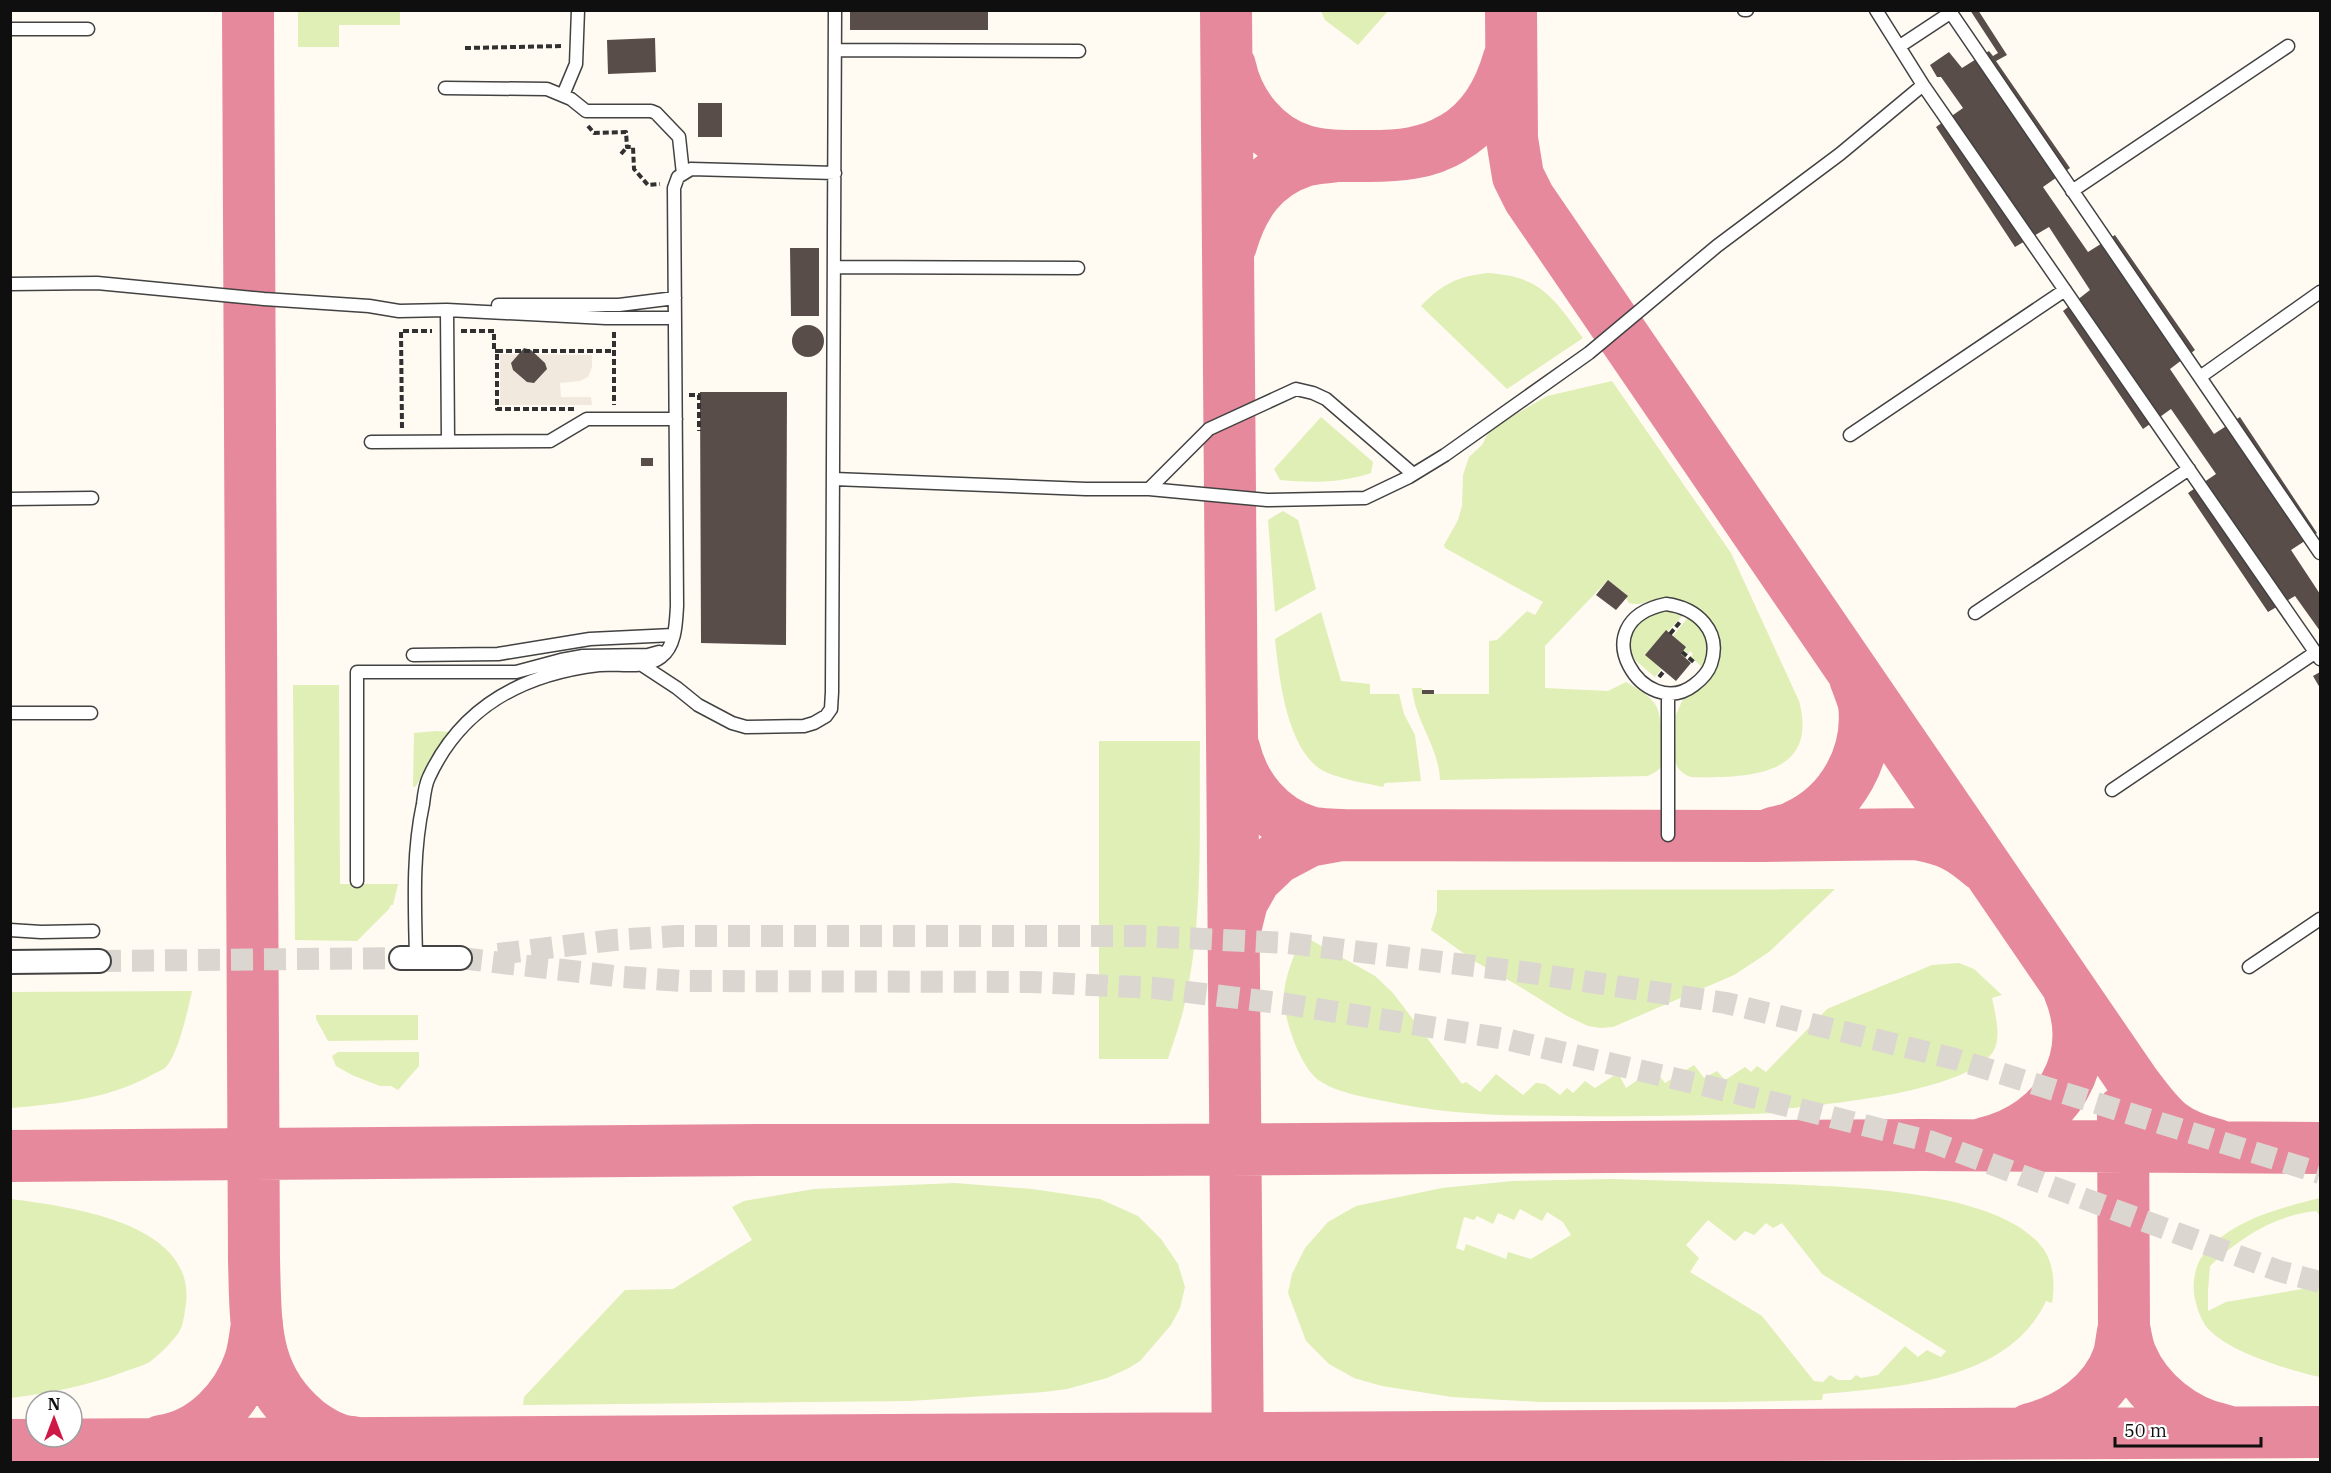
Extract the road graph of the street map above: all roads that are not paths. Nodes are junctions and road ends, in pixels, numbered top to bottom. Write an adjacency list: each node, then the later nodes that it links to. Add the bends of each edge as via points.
1 (578, 10): 13 (lane, via 576,64)
2 (835, 10): 9 (lane)
3 (1876, 10): 7 (lane)
4 (1950, 12): 7 (lane); 16 (lane)
5 (10, 29): 6 (lane)
6 (88, 29)
7 (1900, 46): 11 (lane)
8 (2288, 46): 16 (lane)
9 (835, 50): 10 (lane); 14 (lane)
10 (1079, 51)
11 (1923, 84): 20 (lane); 32 (lane, via 1840,154 1717,246 1589,353)
12 (445, 88): 13 (lane, via 534,88)
13 (563, 94): 15 (lane, via 586,111 656,113 679,137)
14 (835, 173): 15 (lane, via 691,169); 17 (lane)
15 (683, 174): 22 (lane, via 674,188)
16 (2073, 191): 26 (lane)
17 (834, 267): 18 (lane); 33 (lane)
18 (1078, 268)
19 (10, 284): 24 (lane, via 97,283 399,311)
20 (2066, 290): 28 (lane); 31 (lane)
21 (2320, 292): 26 (lane)
22 (675, 298): 23 (lane, via 619,305); 25 (lane)
23 (416, 306)
24 (447, 310): 25 (lane); 30 (lane)
25 (675, 318): 27 (lane)
26 (2200, 377): 37 (lane)
27 (676, 420): 30 (lane, via 587,419 550,441); 39 (lane, via 677,606)
28 (1850, 435)
29 (371, 442): 30 (lane)
30 (448, 442)
31 (2189, 469): 38 (lane); 41 (lane)
32 (1413, 474): 34 (lane, via 1365,498 1267,500); 34 (lane, via 1326,399 1296,389 1209,429)
33 (834, 479): 34 (lane); 42 (lane, via 832,692 831,709 826,716 804,726 746,727 698,705)
34 (1149, 489)
35 (92, 498): 36 (lane)
36 (10, 499)
37 (2320, 553)
38 (1975, 614)
39 (672, 640): 40 (lane, via 590,639 498,654); 42 (lane, via 662,657); 48 (lane, via 661,652 648,655 591,655 516,672 357,672)
40 (413, 655)
41 (2318, 656): 46 (lane)
42 (642, 665): 52 (lane, via 601,665 555,672 512,689 482,707 450,739 428,779 418,825)
43 (1668, 694): 43 (lane, via 1689,689 1707,674 1713,646 1703,621 1691,610 1666,604 1636,617 1623,645 1633,672 1659,693); 47 (lane)
44 (10, 713): 45 (lane)
45 (91, 713)
46 (2112, 790)
47 (1668, 836)
48 (357, 881)
49 (2320, 919): 56 (lane)
50 (10, 930): 51 (lane)
51 (93, 931)
52 (408, 958): 53 (street)
53 (460, 958)
54 (99, 961): 55 (street)
55 (10, 962)
56 (2249, 968)

